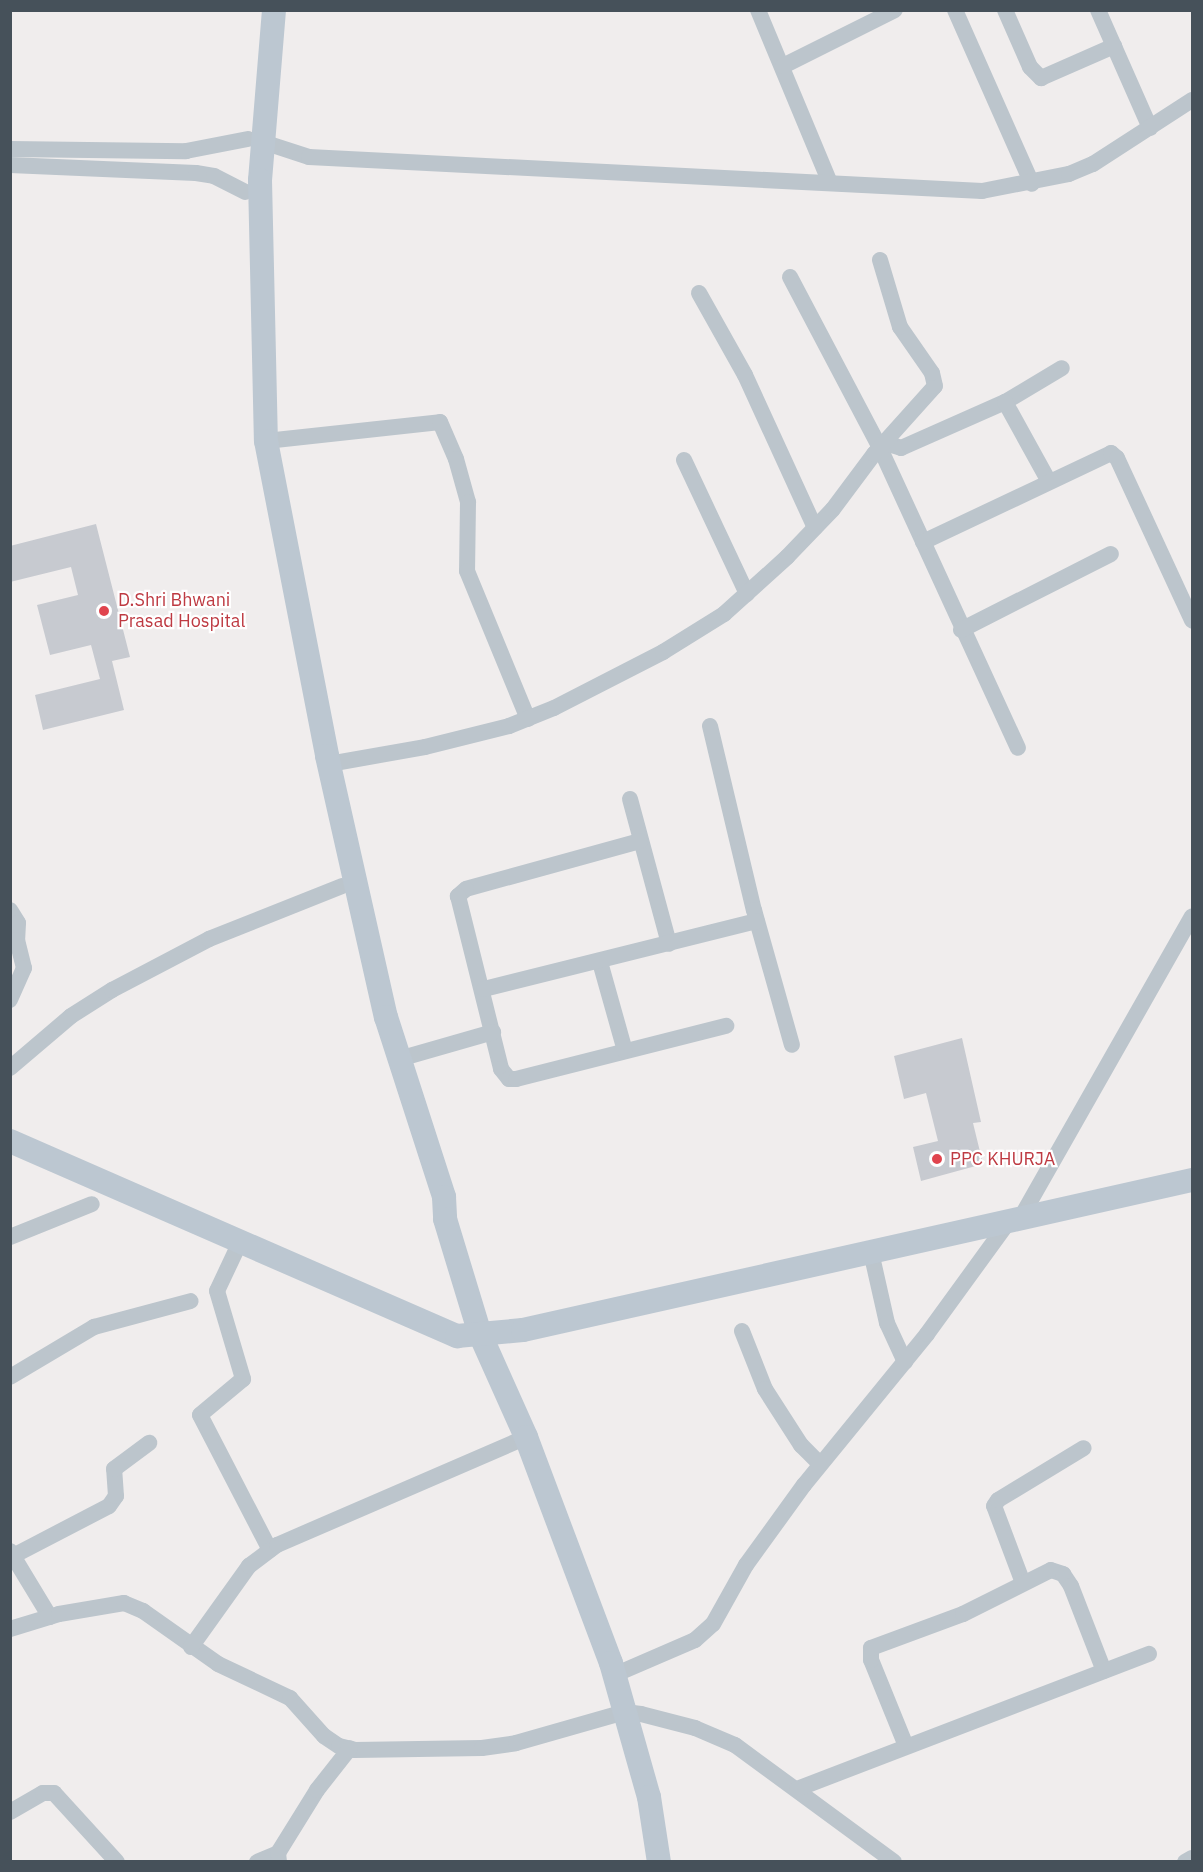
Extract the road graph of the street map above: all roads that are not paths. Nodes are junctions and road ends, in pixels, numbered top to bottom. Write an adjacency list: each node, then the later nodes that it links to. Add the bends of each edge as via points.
1 (262, 10): 13 (street)
2 (274, 10): 13 (street)
3 (758, 10): 9 (street)
4 (895, 10): 9 (street)
5 (955, 10): 16 (street)
6 (1005, 10): 8 (street, via 1030,67 1041,78)
7 (1098, 10): 8 (street)
8 (1114, 46): 11 (street)
9 (783, 66): 15 (street)
10 (1192, 100): 11 (street)
11 (1150, 128): 16 (street, via 1093,164)
12 (10, 148): 13 (street, via 186,151)
13 (252, 163): 14 (street, via 214,176); 15 (street, via 309,157); 22 (street); 38 (street, via 250,418 259,494)
14 (10, 165)
15 (830, 183): 16 (street, via 982,191)
16 (1032, 184)
17 (879, 260): 23 (street, via 900,327 936,380 932,393)
18 (790, 277): 23 (street)
19 (699, 293): 26 (street, via 745,375)
20 (1062, 368): 21 (street)
21 (1005, 402): 23 (street, via 901,448); 25 (street)
22 (266, 441): 32 (street, via 440,422 468,502 467,571); 35 (street)
23 (882, 445): 26 (street); 27 (street)
24 (684, 460): 29 (street)
25 (1048, 480): 27 (street); 30 (street, via 1106,452 1117,458)
26 (815, 528): 29 (street)
27 (923, 542): 31 (street)
28 (1111, 554): 31 (street)
29 (747, 594): 32 (street, via 724,614 663,652 592,691)
30 (1192, 620)
31 (961, 630): 34 (street)
32 (528, 719): 35 (street, via 425,747)
33 (710, 726): 41 (street)
34 (1018, 748)
35 (329, 764): 50 (street)
36 (630, 799): 37 (street)
37 (640, 841): 42 (street); 44 (street, via 461,892 458,902)
38 (342, 886): 51 (street, via 209,939 112,990 71,1016); 55 (street, via 372,1023 428,1200)
39 (10, 910): 45 (street, via 18,923 17,940 24,968)
40 (1192, 916): 56 (street)
41 (757, 921): 42 (street); 48 (street)
42 (669, 944): 43 (street)
43 (600, 962): 44 (street); 49 (street)
44 (484, 989): 47 (street)
45 (10, 1000)
46 (726, 1026): 49 (street)
47 (493, 1032): 49 (street, via 501,1069 509,1079); 50 (street)
48 (792, 1045)
49 (625, 1051)
50 (399, 1059): 55 (street, via 444,1197)
51 (10, 1068)
52 (10, 1141): 58 (street)
53 (1192, 1180): 56 (street)
54 (92, 1204): 57 (street)
55 (445, 1219): 62 (street)
56 (1014, 1220): 59 (street); 63 (street)
57 (10, 1237)
58 (241, 1240): 62 (street, via 457,1336); 69 (street, via 217,1291 243,1379 200,1415)
59 (871, 1252): 62 (street, via 523,1330); 63 (street, via 887,1323)
60 (191, 1301): 64 (street, via 94,1327)
61 (742, 1331): 68 (street, via 765,1389 801,1445)
62 (480, 1334): 65 (street)
63 (905, 1362): 68 (street)
64 (10, 1377)
65 (526, 1437): 69 (street); 77 (street)
66 (149, 1443): 70 (street, via 114,1469 116,1496 109,1506)
67 (1084, 1448): 71 (street, via 994,1506)
68 (820, 1464): 77 (street, via 746,1565 703,1634)
69 (270, 1550): 74 (street, via 249,1566)
70 (12, 1553): 72 (street)
71 (1023, 1583): 76 (street, via 1051,1570 1067,1578); 79 (street, via 963,1614 871,1648 871,1660)
72 (50, 1617): 73 (street); 74 (street, via 124,1603 143,1611)
73 (10, 1629)
74 (191, 1647): 80 (street, via 290,1698 324,1736)
75 (1149, 1654): 76 (street)
76 (1104, 1671): 79 (street)
77 (614, 1675): 78 (street)
78 (625, 1712): 80 (street, via 516,1743 482,1748 441,1752); 81 (street, via 718,1737); 87 (street, via 649,1797)
79 (906, 1746): 81 (street)
80 (350, 1748): 83 (street, via 321,1783)
81 (796, 1789): 88 (street)
82 (10, 1812): 85 (street, via 43,1793 54,1793)
83 (279, 1857): 86 (street)
84 (1192, 1858): 89 (street)
85 (117, 1862)
86 (257, 1862)
87 (659, 1862)
88 (894, 1862)
89 (1185, 1862)

